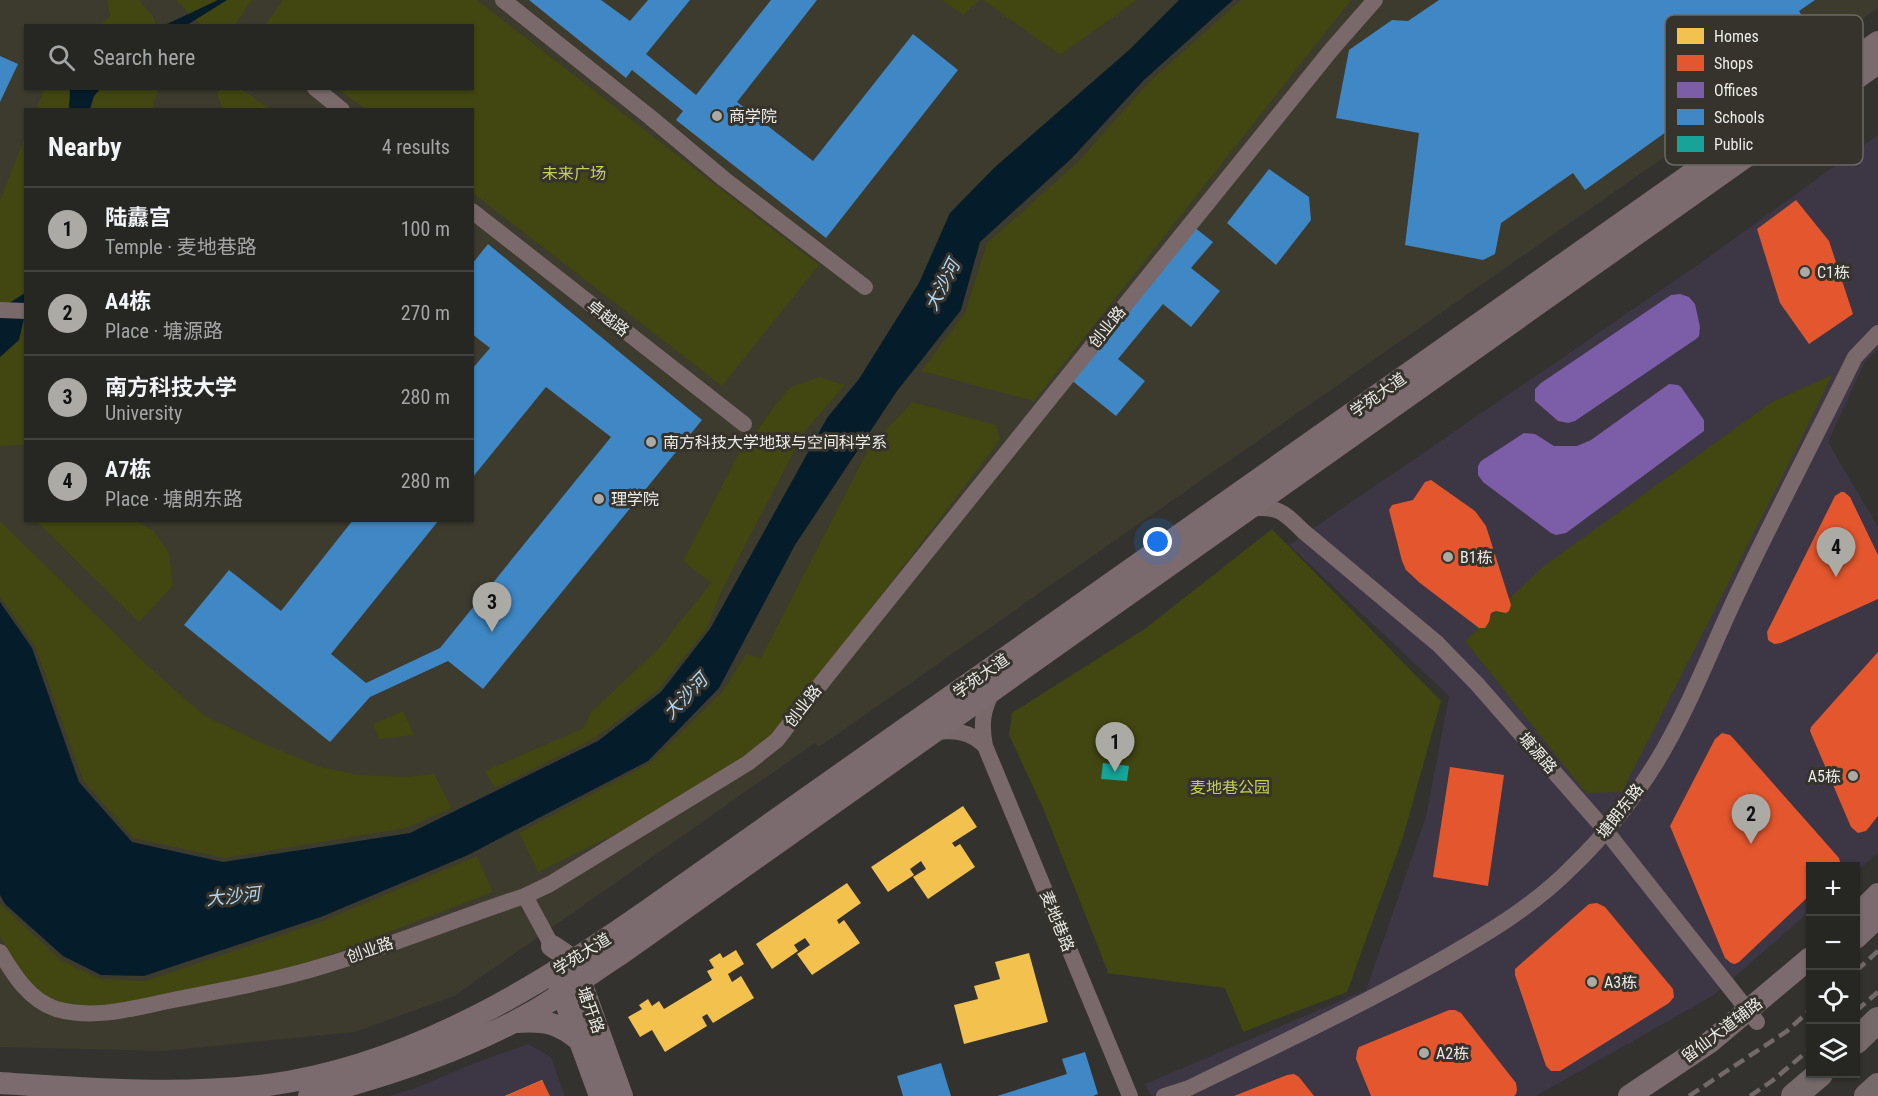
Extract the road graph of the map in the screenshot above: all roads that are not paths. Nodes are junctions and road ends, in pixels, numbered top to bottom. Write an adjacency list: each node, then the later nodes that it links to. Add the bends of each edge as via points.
1 (503, 0): 12 (street)
2 (1375, 0): 25 (street, 创业路, via 777,740 748,763 669,812)
3 (1878, 42): 4 (main road, 学苑大道)
4 (1863, 53)
5 (1878, 63): 6 (main road, 学苑大道)
6 (1863, 74)
7 (317, 90): 8 (street)
8 (340, 108)
9 (1704, 165): 32 (main road, 学苑大道, via 648,910)
10 (1734, 165): 17 (main road, 学苑大道)
11 (474, 213): 16 (street, 卓越路)
12 (865, 287)
13 (0, 310): 14 (street)
14 (24, 311)
15 (1878, 333): 23 (street, 塘朗东路, via 1855,357 1658,760)
16 (744, 424)
17 (1287, 482): 18 (main road, 学苑大道); 19 (street, via 1284,499)
18 (1249, 509): 19 (street, via 1271,508); 20 (main road, 学苑大道)
19 (1288, 515): 23 (street, 塘源路, via 1438,644 1478,684)
20 (993, 691): 21 (main road, 学苑大道); 22 (street, 麦地巷路, via 982,717)
21 (935, 732): 22 (street, via 965,732); 32 (main road, 学苑大道, via 656,930)
22 (985, 746): 45 (street, 麦地巷路)
23 (1606, 831): 34 (street, 塘源路); 46 (street, 塘朗东路, via 1572,868 1493,930 1378,996 1189,1088)
24 (1878, 894): 26 (main road)
25 (525, 896): 29 (street); 30 (street, 创业路, via 323,966 101,1014 72,1013 38,1000 17,981)
26 (1860, 912)
27 (1878, 917): 28 (main road)
28 (1860, 934)
29 (552, 946): 32 (main road)
30 (0, 952)
31 (1806, 962): 34 (main road, 留仙大道辅路)
32 (568, 976): 36 (main road, 学苑大道); 38 (main road, 塘开路); 40 (main road, 学苑大道, via 438,1034 370,1060 300,1079 234,1089 164,1092); 44 (main road, 塘开路)
33 (1806, 982): 34 (main road, 留仙大道辅路)
34 (1752, 1017): 47 (main road, 留仙大道辅路); 48 (main road, 留仙大道辅路, via 1717,1053)
35 (1878, 1020): 37 (main road)
36 (512, 1023): 38 (main road, via 547,1022 565,1028); 42 (main road, 学苑大道, via 410,1067)
37 (1860, 1037)
38 (580, 1041): 43 (main road, 塘开路)
39 (1815, 1078): 49 (main road)
40 (0, 1083)
41 (1878, 1086): 50 (main road)
42 (309, 1096)
43 (600, 1096)
44 (622, 1096)
45 (1130, 1096)
46 (1164, 1096)
47 (1629, 1096)
48 (1653, 1096)
49 (1794, 1096)
50 (1867, 1096)

